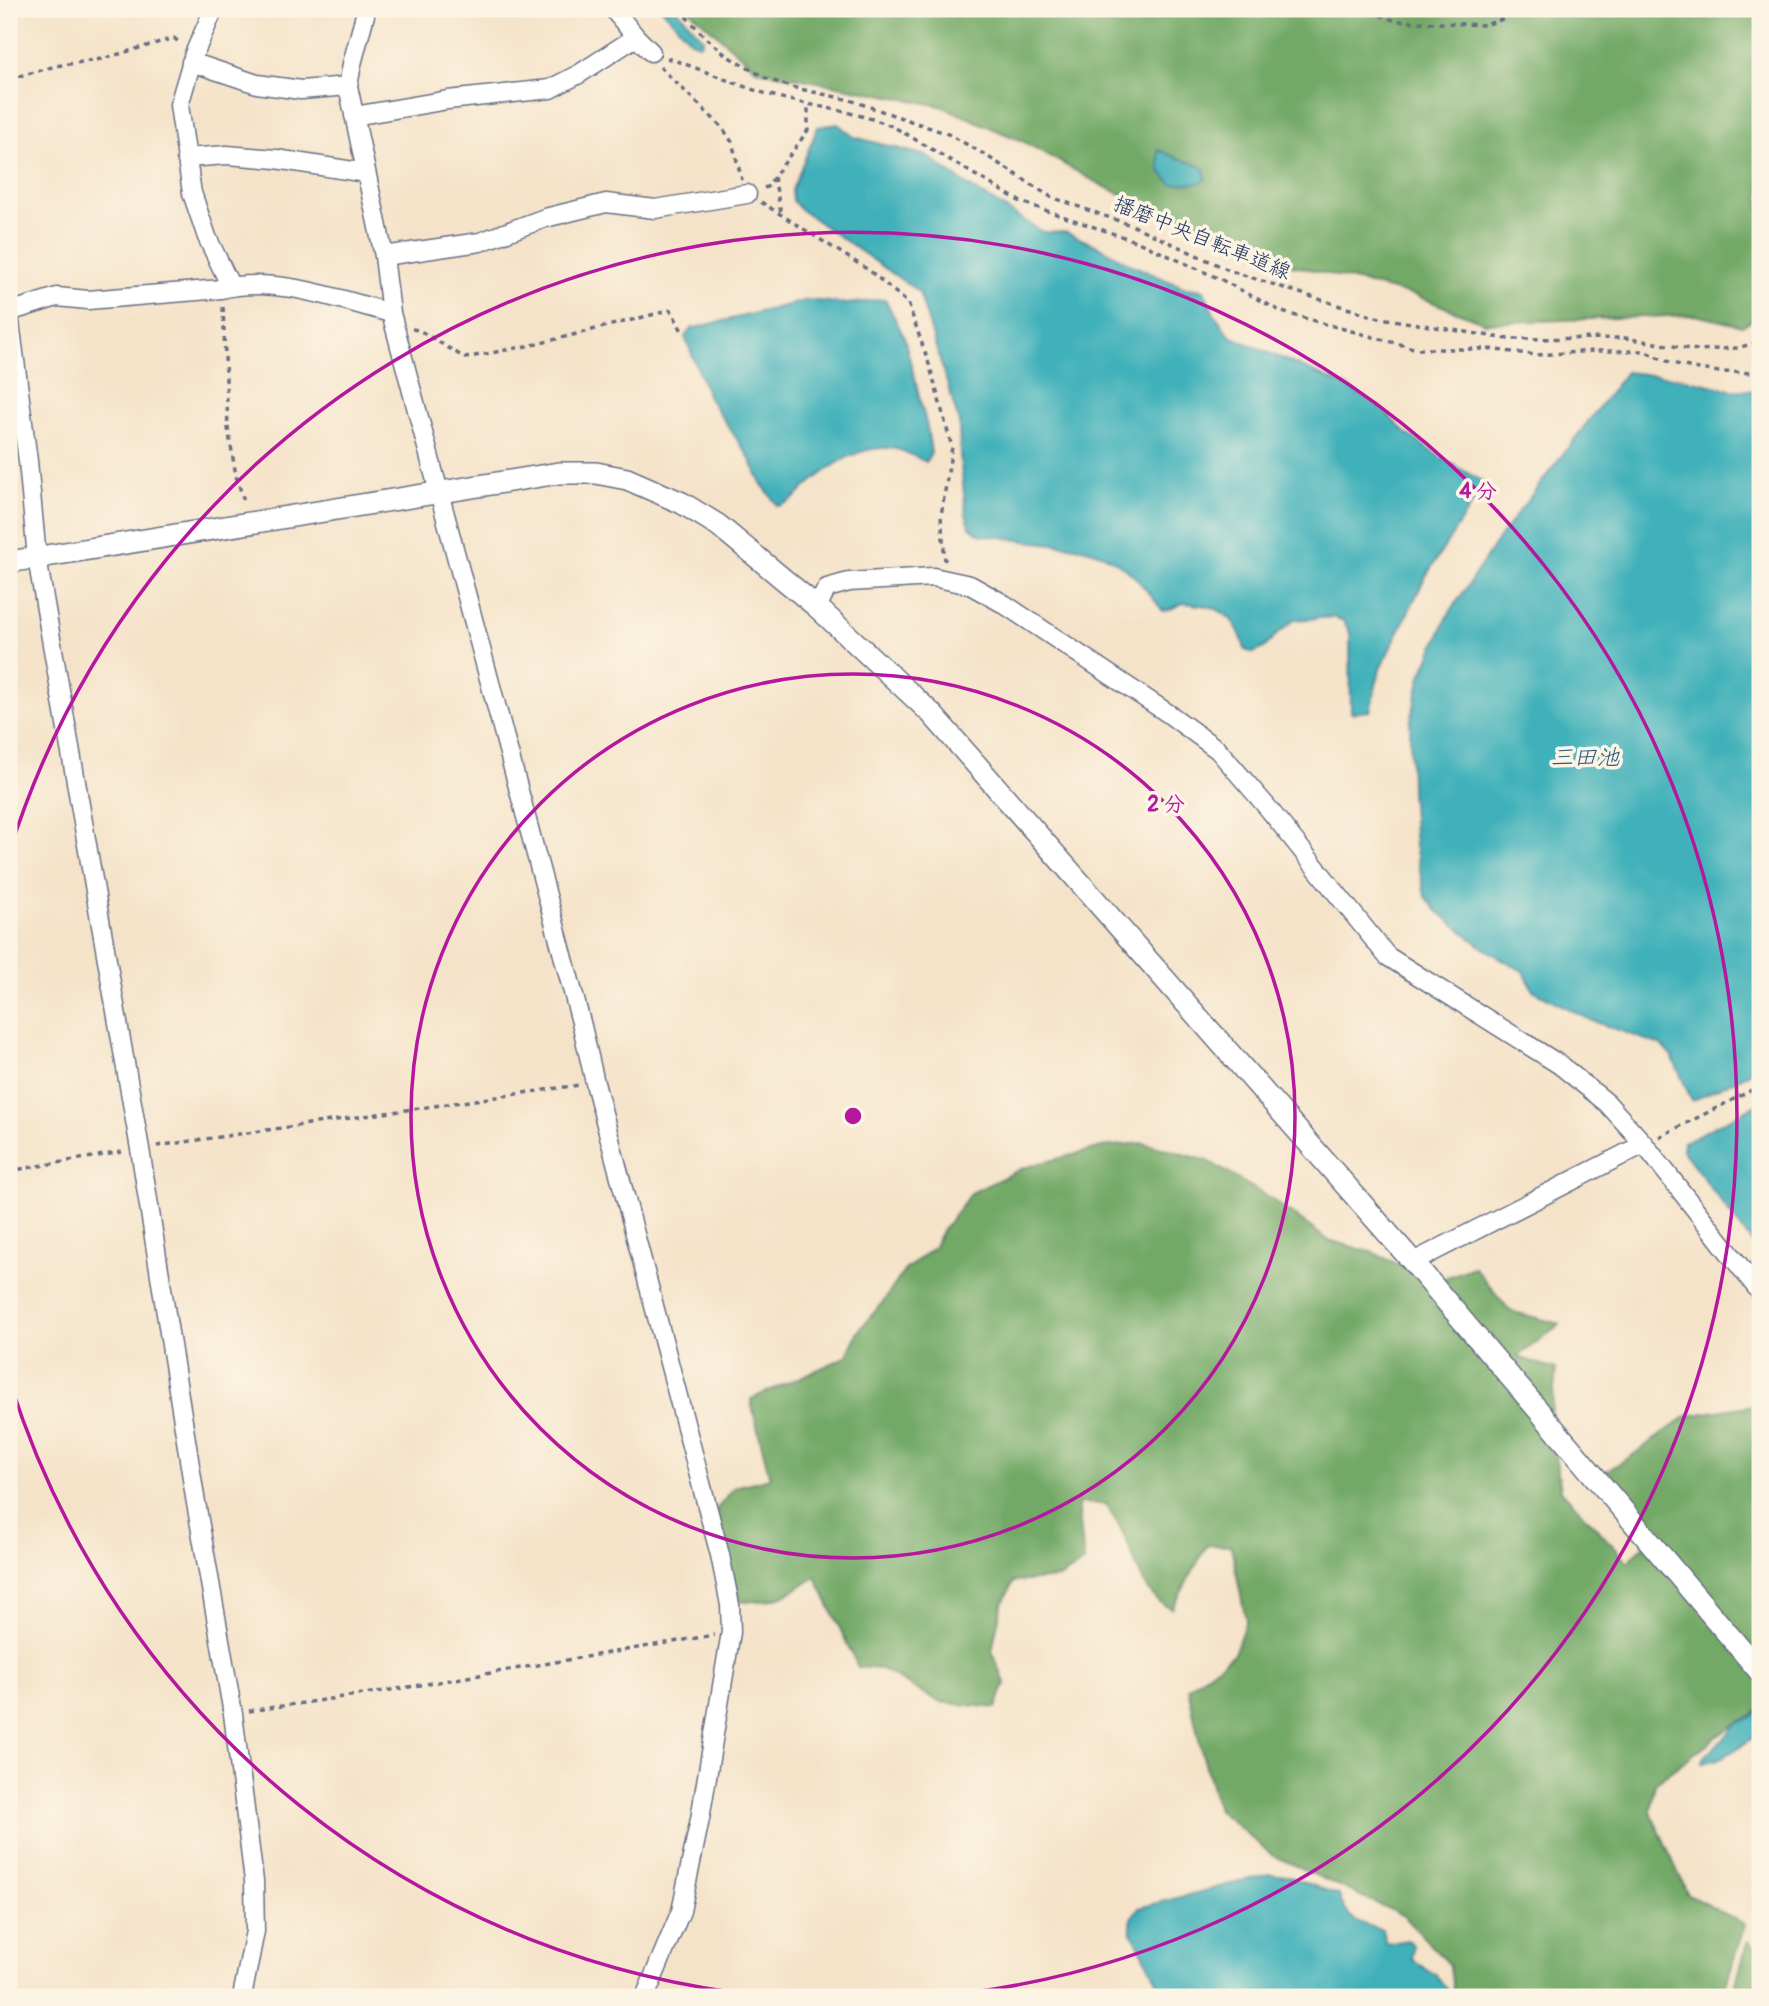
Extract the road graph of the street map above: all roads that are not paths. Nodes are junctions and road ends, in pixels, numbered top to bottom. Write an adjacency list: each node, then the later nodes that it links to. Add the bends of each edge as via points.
1 (214, 9): 6 (street)
2 (365, 9): 7 (street)
3 (613, 9): 4 (street)
4 (636, 37): 5 (street); 8 (street, via 550,89)
5 (652, 52)
6 (193, 58): 7 (street, via 257,84 301,90); 9 (street, via 179,105)
7 (348, 86): 8 (street)
8 (354, 116): 10 (street)
9 (186, 158): 10 (street, via 276,159); 13 (street, via 192,193)
10 (366, 173): 12 (street)
11 (747, 194): 12 (street, via 655,209 606,203 545,218 480,242)
12 (384, 256): 15 (street)
13 (226, 288): 14 (street, via 88,300 57,297); 15 (street, via 278,285)
14 (9, 313): 17 (street)
15 (393, 321): 16 (street)
16 (440, 491): 17 (street); 19 (street, via 559,473 627,479 718,525); 25 (street, via 730,1605 731,1632 681,1911)
17 (37, 558): 18 (street); 24 (street, via 233,1714 254,1881 255,1931)
18 (9, 562)
19 (817, 607): 20 (street, via 827,589 849,582 933,577 970,585 1004,604 1218,750 1387,956 1560,1065 1607,1103); 21 (street, via 931,713)
20 (1644, 1144): 21 (street); 22 (street)
21 (1413, 1262): 23 (street)
22 (1760, 1292)
23 (1760, 1672)
24 (242, 1997)
25 (645, 1997)

